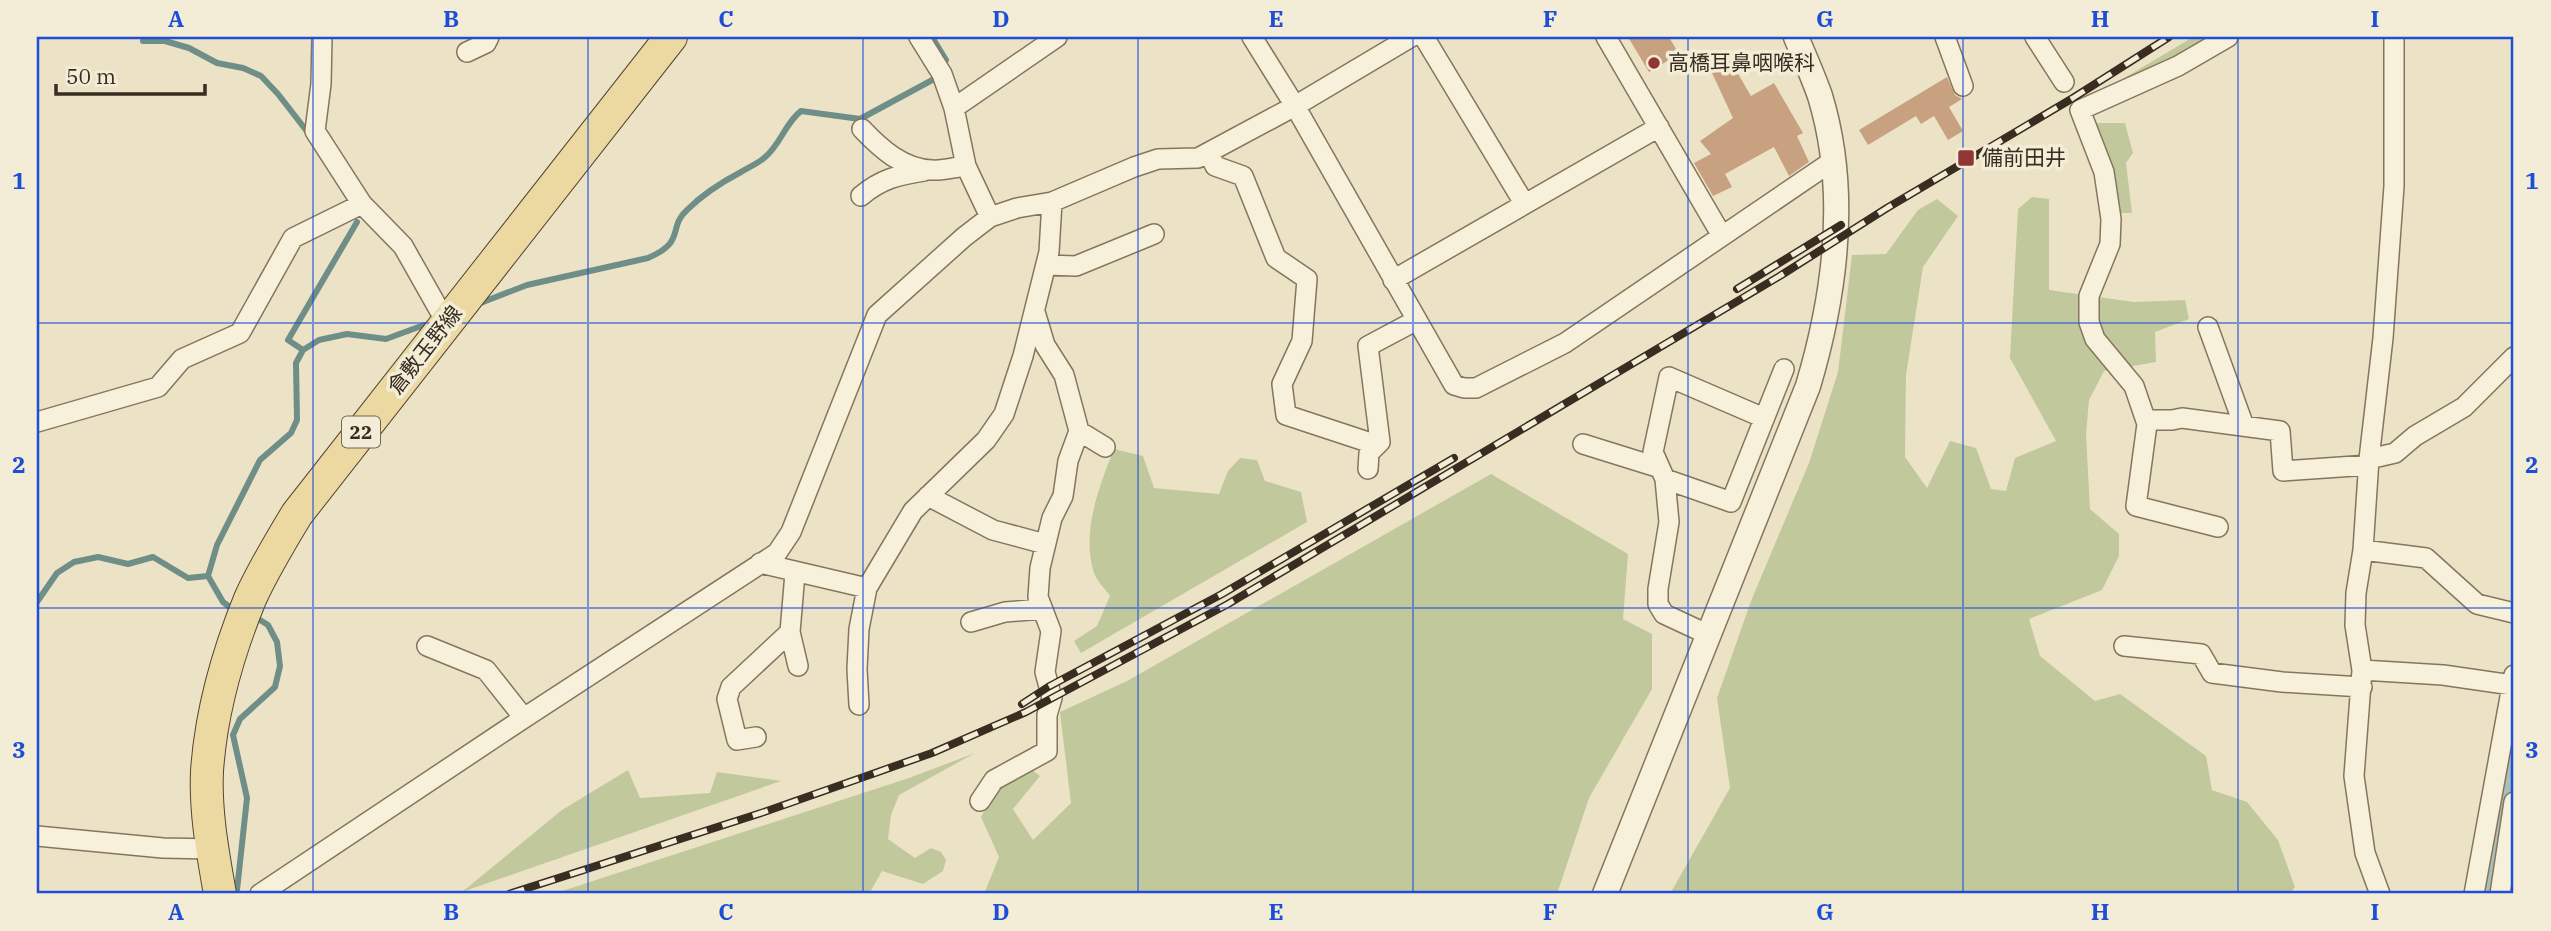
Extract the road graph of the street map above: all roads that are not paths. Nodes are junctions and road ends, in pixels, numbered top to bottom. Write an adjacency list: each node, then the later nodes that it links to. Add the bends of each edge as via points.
1 (322, 37): 29 (street, via 316,131)
2 (489, 37): 15 (street)
3 (671, 37): 37 (main road, 倉敷玉野線 / 22)
4 (919, 37): 19 (street, via 942,74)
5 (1057, 37): 19 (street)
6 (1252, 37): 18 (street)
7 (1411, 37): 18 (street)
8 (1424, 37): 28 (street)
9 (1606, 37): 20 (street)
10 (1796, 37): 23 (street, via 1819,96)
11 (1945, 37): 17 (street)
12 (2035, 37): 16 (street)
13 (2228, 37): 42 (street, via 2178,66 2080,110 2104,172 2111,219 2110,244 2089,296 2089,322 2095,339 2134,386)
14 (2394, 37): 49 (street, via 2394,186)
15 (467, 52)
16 (2064, 82)
17 (1963, 86)
18 (1294, 106): 22 (street); 34 (street)
19 (954, 108): 24 (street)
20 (1660, 127): 28 (street); 32 (street)
21 (862, 129): 25 (street, via 883,151 908,165)
22 (1209, 153): 27 (street, via 1198,158 1158,159); 47 (street, via 1215,166 1243,177 1276,258 1307,279 1302,341 1282,384 1286,415)
23 (1834, 160): 32 (street); 63 (street, via 1837,231 1817,357)
24 (966, 166): 25 (street); 30 (street)
25 (932, 170): 26 (street, via 893,176 875,183)
26 (861, 196)
27 (1052, 202): 30 (street); 33 (street)
28 (1524, 203): 34 (street)
29 (362, 204): 37 (street, via 403,246); 43 (street, via 293,238 240,333 181,359 158,387)
30 (990, 217): 56 (street, via 877,315 791,532 777,553)
31 (1154, 234): 33 (street, via 1076,266)
32 (1722, 236): 36 (street, via 1565,343 1476,387 1454,385)
33 (1046, 265): 35 (street)
34 (1392, 280): 36 (street)
35 (1035, 312): 45 (street, via 1045,345 1064,374); 52 (street, via 1004,414 986,440)
36 (1415, 321): 47 (street, via 1368,346)
37 (446, 322): 75 (main road, 倉敷玉野線 / 22, via 296,514 250,599 223,680 211,738 207,772)
38 (2208, 327): 44 (street)
39 (2514, 357): 49 (street, via 2464,407 2395,453)
40 (1784, 369): 41 (street)
41 (1764, 418): 51 (street, via 1731,502); 51 (street, via 1669,377 1654,452)
42 (2146, 419): 44 (street, via 2182,418); 53 (street, via 2136,506)
43 (37, 422)
44 (2244, 426): 49 (street, via 2280,431 2283,471)
45 (1079, 431): 48 (street); 54 (street)
46 (1583, 444): 51 (street)
47 (1377, 445): 50 (street, via 1370,453)
48 (1105, 447)
49 (2369, 462): 55 (street)
50 (1368, 469)
51 (1663, 473): 63 (street, via 1669,522 1658,604 1664,614)
52 (928, 496): 54 (street, via 993,530); 58 (street, via 913,510)
53 (2218, 527)
54 (1045, 544): 59 (street, via 1038,597)
55 (2363, 550): 60 (street, via 2426,558 2477,604); 67 (street, via 2355,625)
56 (761, 563): 57 (street); 70 (street)
57 (795, 573): 58 (street); 62 (street)
58 (867, 588): 69 (street, via 859,629)
59 (1042, 609): 61 (street, via 1005,612); 72 (street, via 1051,631 1045,672 1052,698 1046,715 1047,751 994,780)
60 (2514, 612)
61 (971, 622)
62 (790, 632): 66 (street); 71 (street, via 730,687 727,699 737,740)
63 (1709, 635): 78 (street)
64 (427, 646): 70 (street, via 486,670)
65 (2124, 646): 67 (street, via 2201,654 2212,673 2282,682)
66 (798, 666)
67 (2362, 678): 68 (street); 79 (street, via 2355,785 2365,853)
68 (2513, 680): 80 (street)
69 (859, 705)
70 (524, 718): 77 (street)
71 (756, 737)
72 (980, 801)
73 (2514, 802): 81 (street)
74 (37, 836): 75 (street)
75 (212, 849): 76 (main road, 倉敷玉野線 / 22)
76 (220, 894)
77 (260, 894)
78 (1605, 894)
79 (2381, 894)
80 (2474, 894)
81 (2500, 894)

